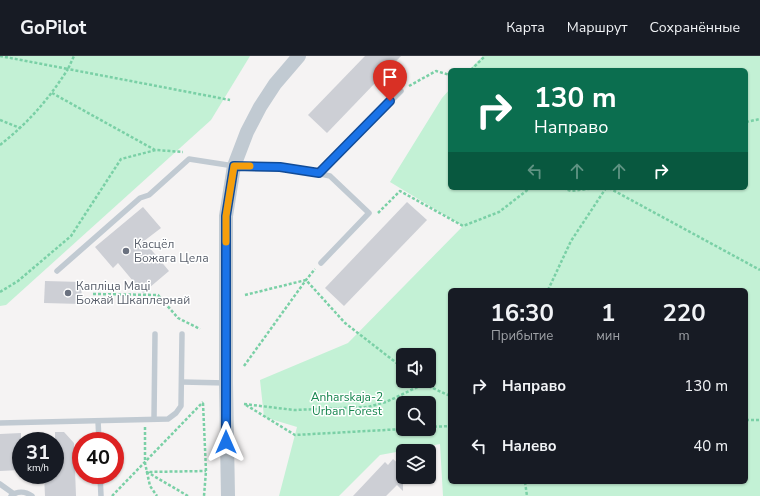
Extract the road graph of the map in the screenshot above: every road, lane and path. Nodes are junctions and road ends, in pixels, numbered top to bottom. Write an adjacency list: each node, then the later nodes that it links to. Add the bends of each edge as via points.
1 (0, 56): 6 (path)
2 (74, 56): 6 (path)
3 (300, 56): 16 (street, via 275,84 260,108 247,132)
4 (485, 56): 5 (path)
5 (473, 68)
6 (68, 69): 9 (path); 10 (path)
7 (448, 74): 8 (path, via 436,71)
8 (400, 90): 17 (lane)
9 (52, 93): 14 (path); 29 (path, via 156,150 121,159 71,236 18,281)
10 (230, 100)
11 (760, 119): 13 (path)
12 (0, 120): 14 (path)
13 (748, 122)
14 (21, 128): 15 (path)
15 (0, 145)
16 (234, 166): 17 (lane, via 280,167); 26 (lane, via 189,159 149,195 140,198); 38 (street, via 226,216)
17 (319, 173): 23 (lane, via 330,176)
18 (527, 190): 23 (path, via 498,212 463,226 400,191 374,217)
19 (568, 190): 20 (path)
20 (579, 190)
21 (605, 190): 28 (path, via 571,241)
22 (613, 190): 25 (path)
23 (369, 213): 24 (lane)
24 (321, 263): 27 (path)
25 (760, 270)
26 (57, 272)
27 (306, 280): 31 (path); 35 (path, via 345,323); 36 (path)
28 (549, 288)
29 (0, 292)
30 (93, 294): 32 (path, via 158,295 178,318)
31 (245, 294)
32 (200, 329)
33 (155, 334): 44 (lane)
34 (182, 334): 37 (lane)
35 (396, 363)
36 (244, 366)
37 (182, 382): 38 (lane); 44 (lane, via 181,406 176,413 168,419)
38 (226, 383): 67 (street)
39 (416, 388): 42 (path)
40 (433, 388): 41 (path)
41 (448, 395)
42 (399, 396)
43 (396, 397): 52 (path, via 368,408 294,410 244,404 295,435)
44 (154, 419): 45 (lane)
45 (145, 420): 48 (lane); 54 (path)
46 (748, 420): 47 (path)
47 (760, 420)
48 (98, 421): 49 (lane); 53 (lane)
49 (0, 423)
50 (448, 426): 51 (path)
51 (436, 427)
52 (396, 429)
53 (99, 432)
54 (145, 463): 55 (path, via 202,402); 56 (path); 63 (path)
55 (206, 471): 56 (path); 66 (path)
56 (147, 472): 64 (path, via 150,486); 65 (path)
57 (0, 484): 60 (lane)
58 (100, 484): 62 (lane)
59 (525, 484): 68 (path)
60 (12, 495): 61 (lane, via 24,492)
61 (32, 496)
62 (101, 496)
63 (112, 496)
64 (158, 496)
65 (188, 496)
66 (204, 496)
67 (228, 496)
68 (527, 496)

